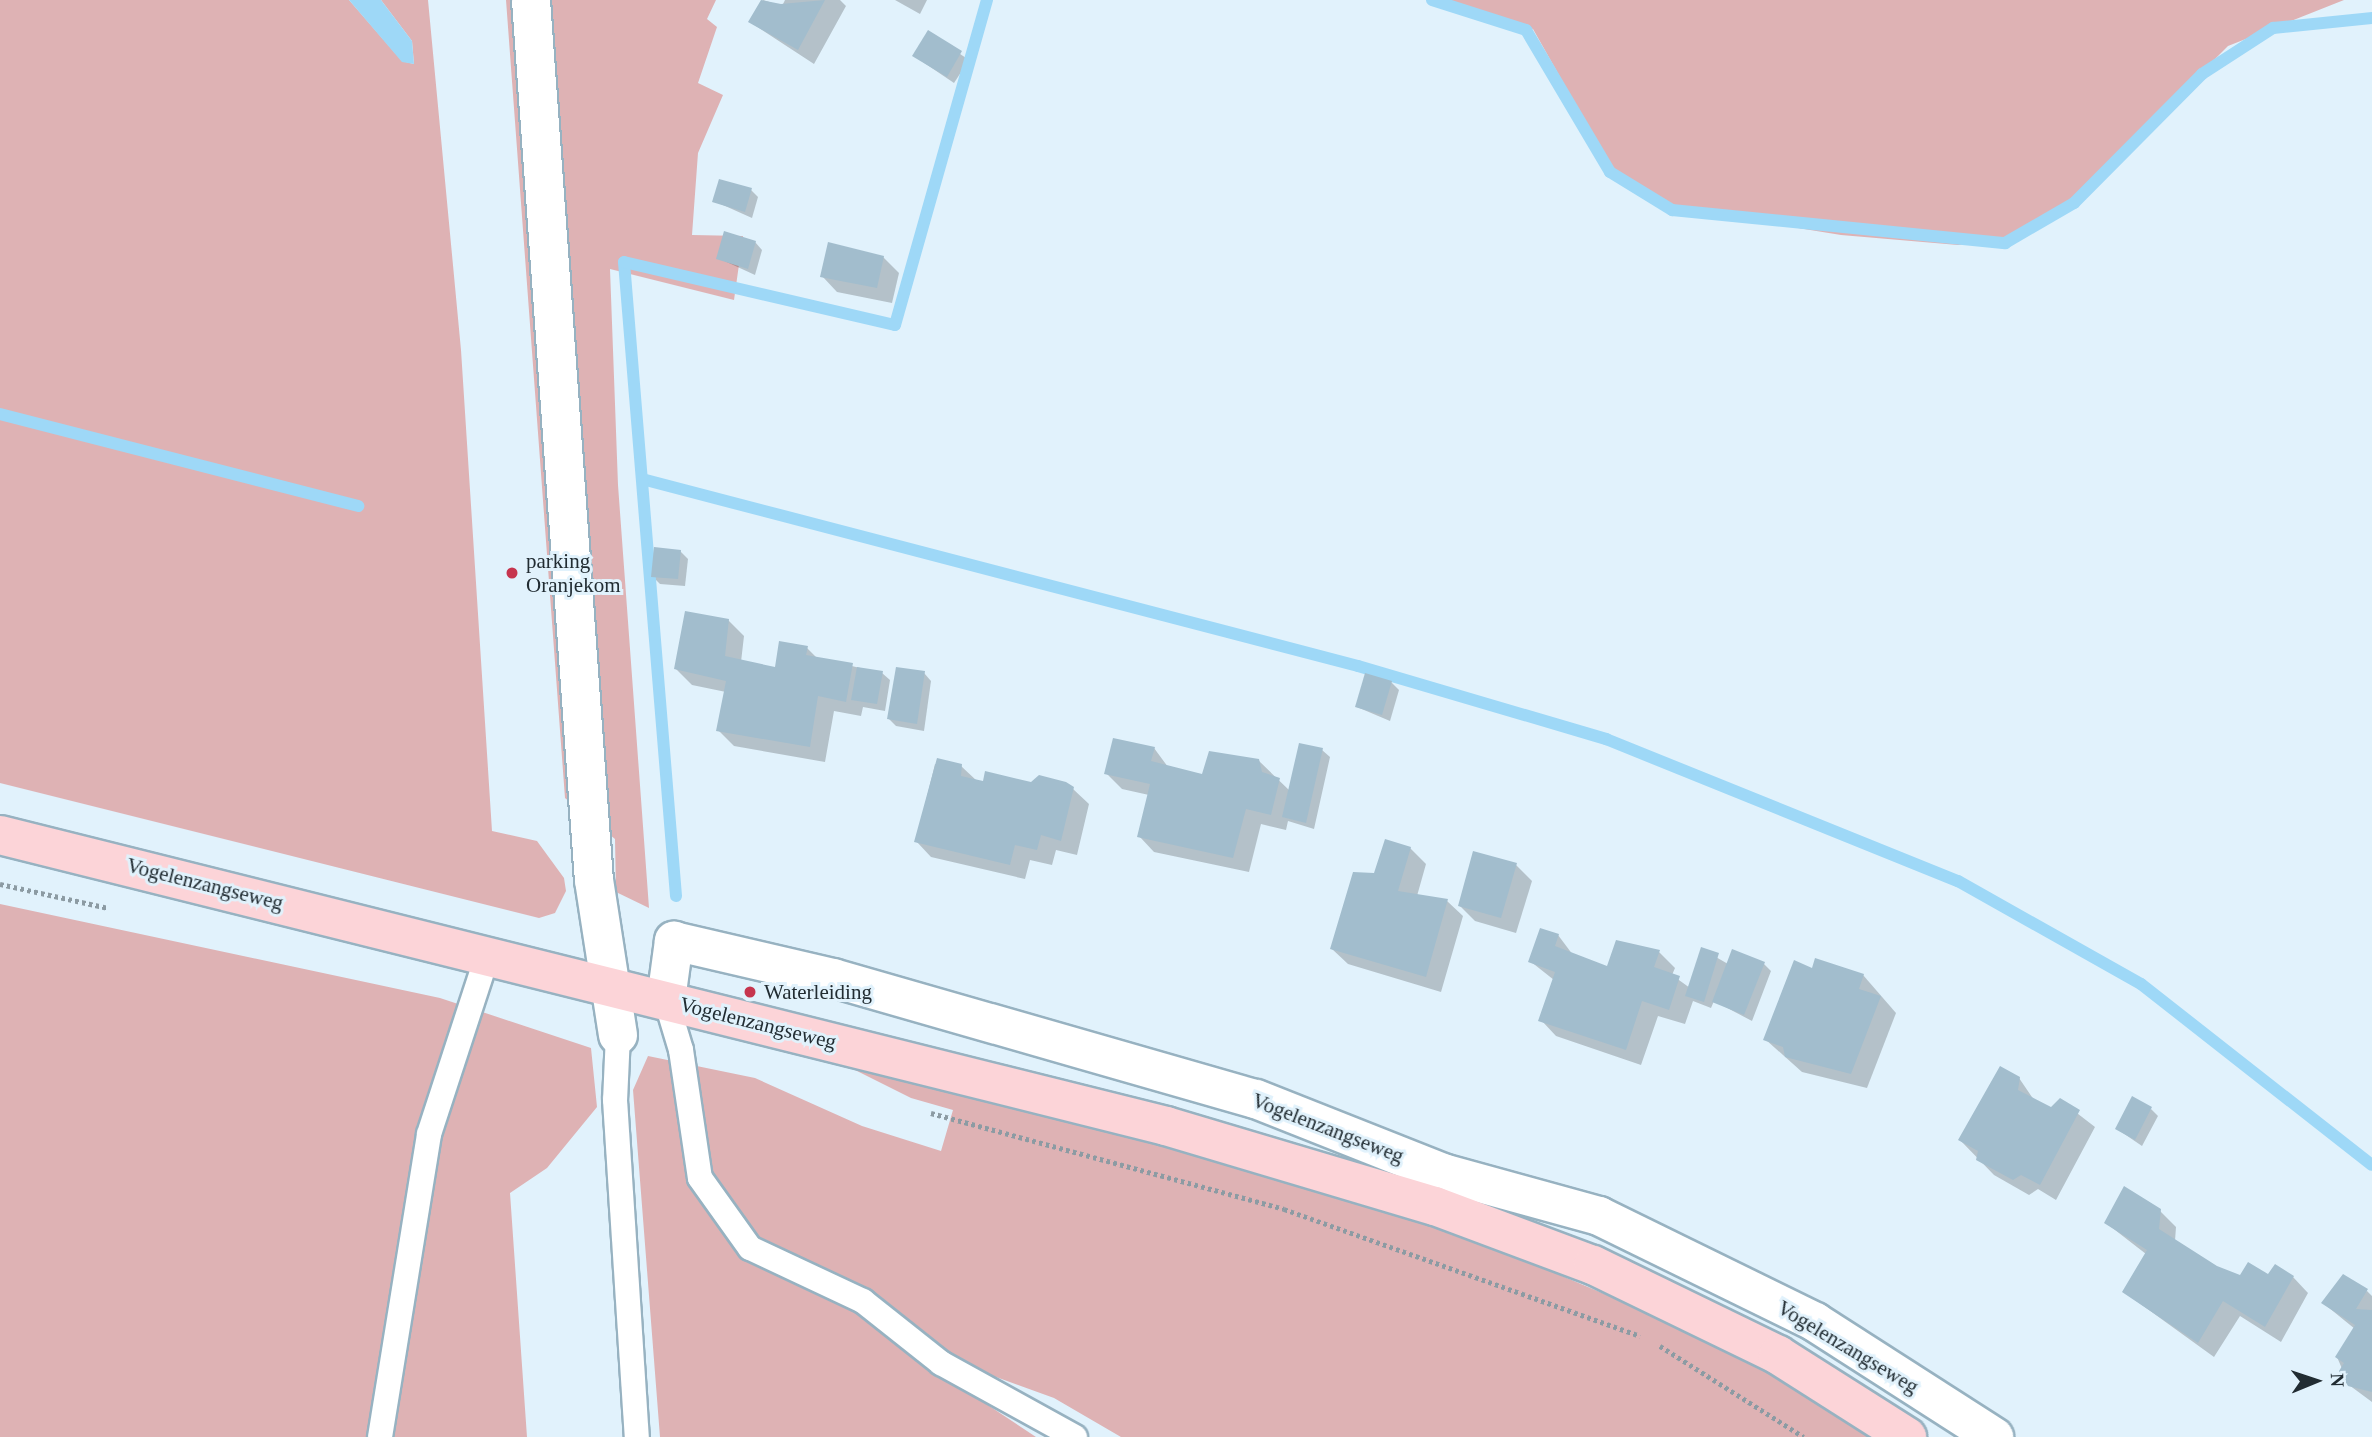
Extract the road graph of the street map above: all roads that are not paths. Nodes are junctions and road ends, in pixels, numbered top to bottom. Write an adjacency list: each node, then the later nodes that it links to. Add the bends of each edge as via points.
1 (531, 0): 4 (street, via 600,928)
2 (0, 835): 3 (main road, Vogelenzangseweg)
3 (488, 954): 4 (main road, Vogelenzangseweg); 8 (lane, via 429,1134)
4 (612, 986): 5 (main road, Vogelenzangseweg); 6 (street)
5 (666, 1000): 7 (main road, Vogelenzangseweg); 7 (street, Vogelenzangseweg, via 674,941 833,978 1256,1100); 10 (lane, via 681,1050 700,1178 750,1248 863,1301 941,1363)
6 (618, 1035): 9 (lane, via 615,1100)
7 (1439, 1189): 11 (main road, Vogelenzangseweg, via 1753,1343); 12 (street, Vogelenzangseweg, via 1599,1216 1815,1322)
8 (380, 1437)
9 (638, 1437)
10 (1075, 1437)
11 (1907, 1437)
12 (1994, 1437)

